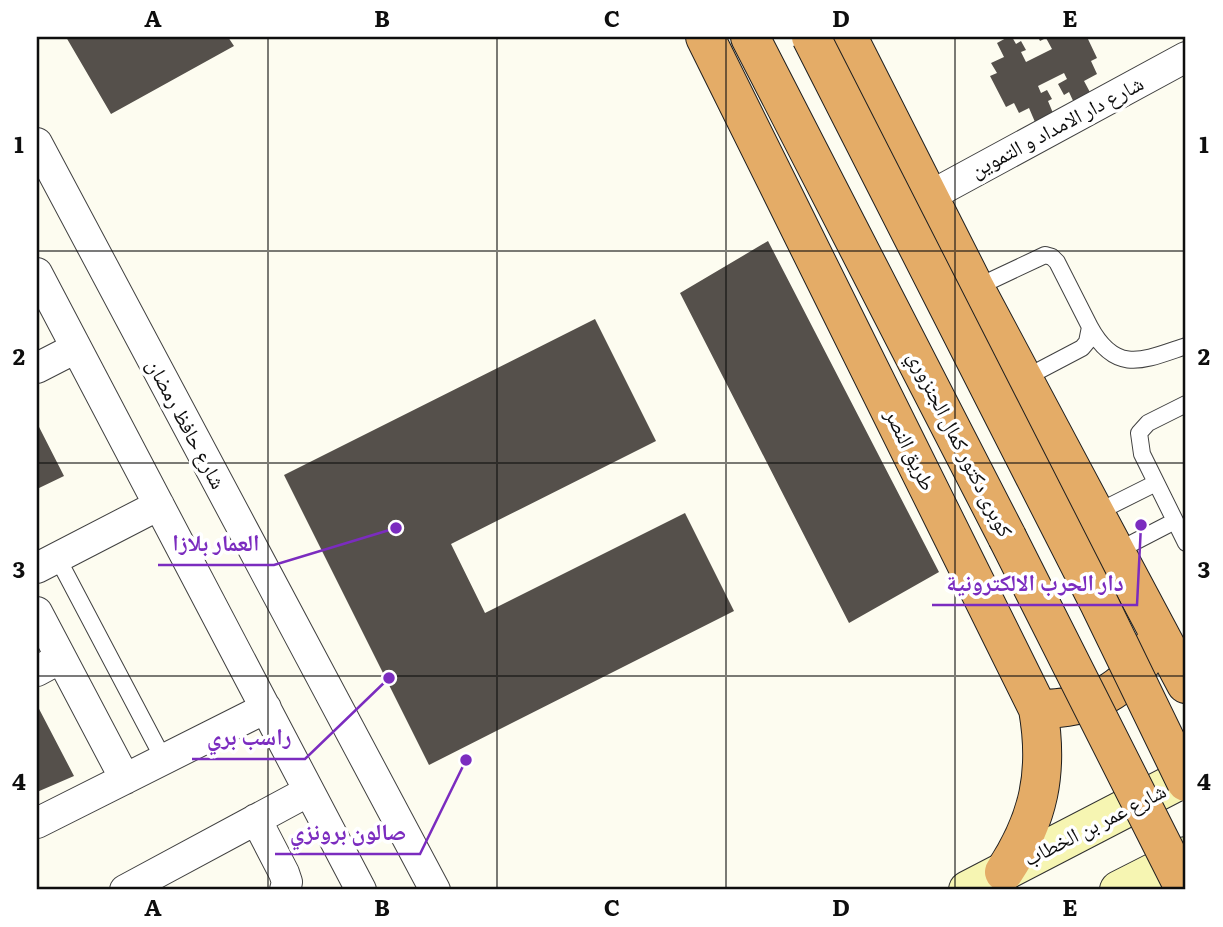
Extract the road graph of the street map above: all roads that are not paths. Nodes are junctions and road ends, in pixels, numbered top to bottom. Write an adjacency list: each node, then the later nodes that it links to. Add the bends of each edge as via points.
1 (705, 37): 28 (highway, طريق النصر)
2 (750, 37): 43 (highway, كوبرى دكتور كمال الجنزوري, bridge, via 1054,625)
3 (811, 37): 31 (highway, bridge)
4 (848, 37): 7 (highway)
5 (1186, 57): 7 (street, شارع دار الامداد و التموين)
6 (37, 143): 40 (street, شارع حافظ رمضان)
7 (928, 197): 9 (highway)
8 (37, 273): 12 (street)
9 (975, 288): 10 (lane, via 1045,255 1052,257); 14 (highway)
10 (1090, 327): 11 (lane, via 1107,351 1129,361); 14 (lane, via 1082,348)
11 (1186, 346)
12 (76, 348): 13 (street); 17 (street)
13 (37, 368)
14 (1023, 379): 18 (highway)
15 (1186, 404): 16 (lane, via 1148,423 1139,433 1142,454)
16 (1156, 482): 18 (lane); 19 (lane)
17 (159, 505): 22 (street); 27 (street)
18 (1096, 513): 21 (highway)
19 (1175, 522): 20 (lane); 21 (lane)
20 (1186, 543)
21 (1117, 551): 24 (highway)
22 (47, 563): 29 (lane)
23 (37, 612): 25 (street)
24 (1158, 629): 26 (highway); 28 (highway, via 1143,663 1114,690 1078,706)
25 (49, 664): 30 (street)
26 (1186, 684)
27 (266, 708): 29 (street); 32 (street)
28 (1038, 709): 36 (highway, طريق النصر, via 1041,782 1028,830)
29 (164, 760): 30 (street)
30 (125, 779): 34 (street)
31 (1186, 780): 36 (street, شارع عمر بن الخطاب)
32 (309, 791): 33 (street); 39 (street)
33 (256, 820): 37 (street); 38 (street, via 285,873)
34 (37, 823)
35 (1186, 856): 42 (street)
36 (1003, 872): 41 (street, شارع عمر بن الخطاب)
37 (125, 890)
38 (285, 890)
39 (361, 890)
40 (435, 890)
41 (968, 890)
42 (1119, 890)
43 (1185, 890)

